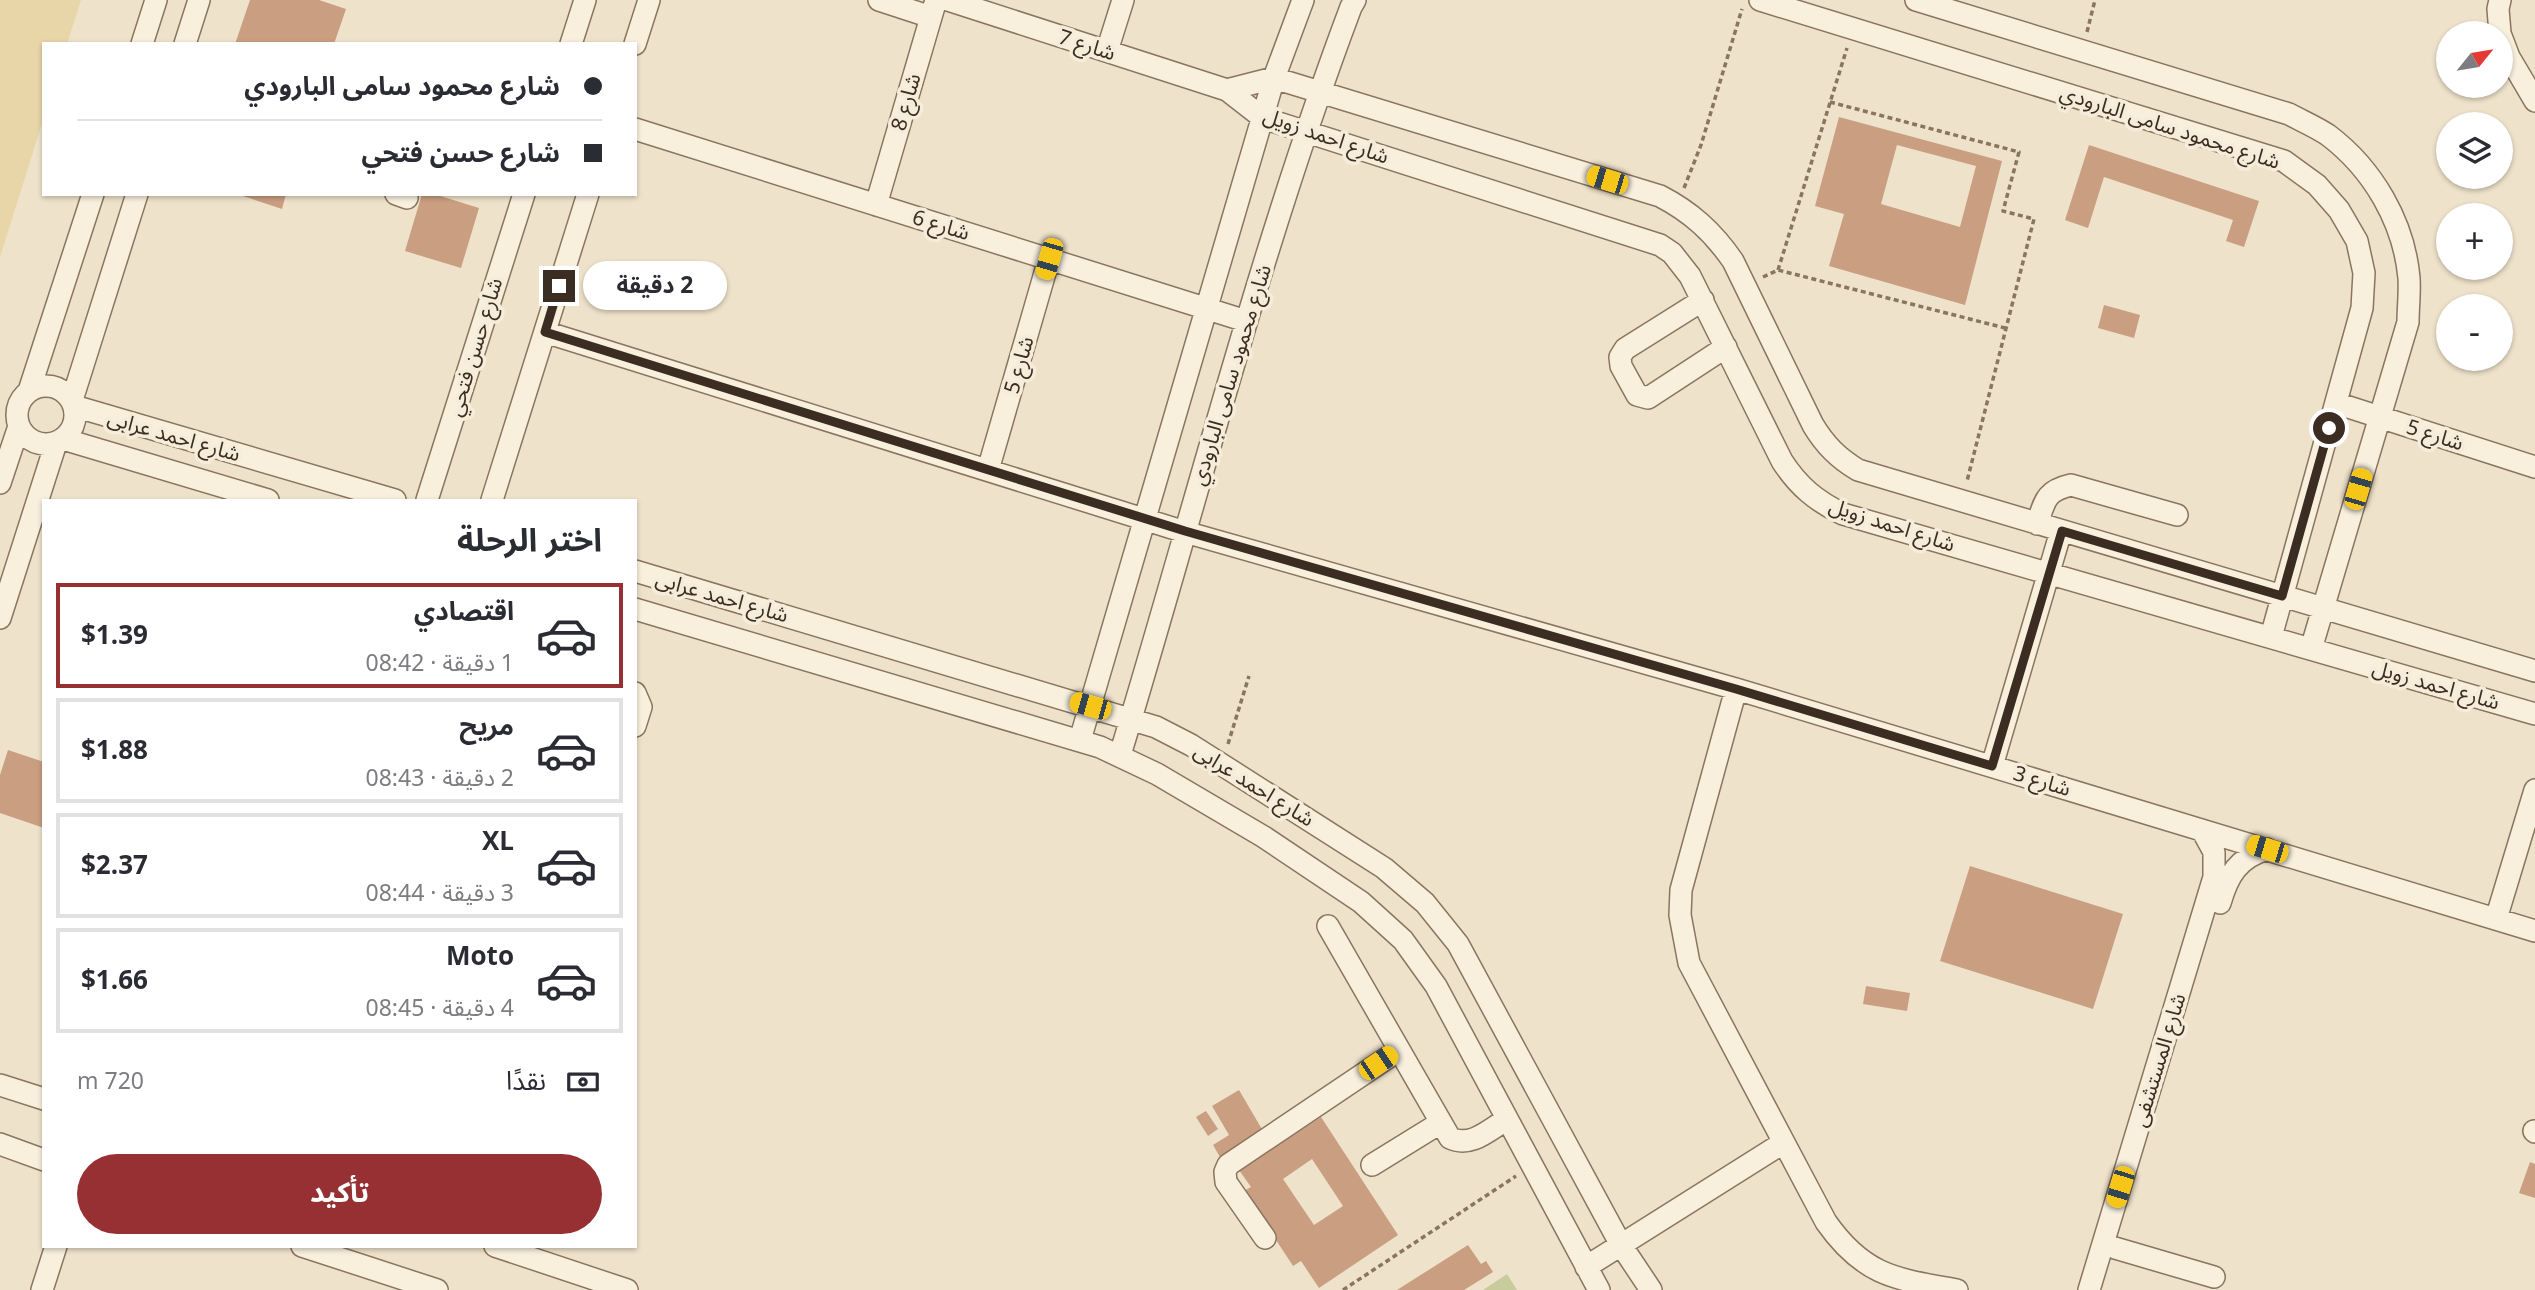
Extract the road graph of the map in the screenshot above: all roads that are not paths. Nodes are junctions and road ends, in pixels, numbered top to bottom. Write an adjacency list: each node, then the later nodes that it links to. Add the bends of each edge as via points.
1 (156, 0): 15 (street)
2 (199, 0): 16 (street)
3 (585, 0): 17 (street)
4 (649, 0): 18 (street)
5 (879, 0): 13 (street)
6 (947, 0): 19 (street, شارع 7)
7 (1123, 0): 19 (street)
8 (1303, 0): 21 (street, شارع محمود سامى البارودي)
9 (1355, 0): 23 (street, شارع محمود سامى البارودي)
10 (1760, 0): 41 (street, شارع محمود سامى البارودي, via 2284,161 2317,185 2339,210 2357,241 2364,273 2362,308)
11 (1916, 0): 42 (street, via 2289,114 2327,135 2359,163 2384,198 2401,237 2409,279 2407,322)
12 (2501, 0): 14 (street)
13 (933, 8): 32 (street, شارع 8)
14 (2499, 21)
15 (143, 42)
16 (186, 42)
17 (572, 42)
18 (636, 42)
19 (1107, 51): 22 (street, شارع 7)
20 (2513, 62): 24 (street)
21 (1274, 78): 22 (street, شارع احمد زويل); 23 (street, شارع احمد زويل); 25 (street, شارع محمود سامى البارودي)
22 (1227, 90): 25 (street, شارع احمد زويل)
23 (1318, 92): 27 (street, شارع محمود سامى البارودي); 54 (street, شارع احمد زويل, via 1678,205 1718,240 1733,261 1813,425 1840,459 1858,470)
24 (2535, 101)
25 (1263, 118): 27 (street, شارع احمد زويل); 35 (street, شارع محمود سامى البارودي)
26 (637, 130): 32 (street, شارع 6)
27 (1305, 131): 34 (street, شارع احمد زويل, via 1660,245 1682,264); 36 (street, شارع محمود سامى البارودي)
28 (92, 196): 39 (street)
29 (136, 196): 40 (street)
30 (523, 196): 50 (street, شارع حسن فتحي)
31 (587, 196): 37 (street)
32 (876, 205): 33 (street, شارع 6)
33 (1049, 259): 35 (street, شارع 6); 46 (street, شارع 5)
34 (1703, 300): 38 (street, شارع احمد زويل); 38 (street, via 1625,349 1621,366 1637,395 1648,398)
35 (1206, 308): 36 (street, شارع 6); 53 (street, شارع محمود سامى البارودي)
36 (1246, 321): 55 (street, شارع محمود سامى البارودي)
37 (545, 332): 46 (street, شارع 3); 51 (street)
38 (1726, 347): 58 (street, شارع احمد زويل, via 1782,461 1807,493 1843,513)
39 (29, 391): 40 (street, via 47,385); 43 (street, via 17,407)
40 (73, 403): 44 (street, via 74,424); 49 (street, شارع احمد عرابى)
41 (2336, 404): 42 (street, شارع 5); 59 (street, شارع محمود سامى البارودي)
42 (2379, 417): 45 (street, شارع 5); 60 (street)
43 (19, 426): 44 (street, via 34,442); 47 (street)
44 (60, 441): 48 (street, شارع احمد عرابى); 62 (street)
45 (2535, 467)
46 (988, 470): 53 (street, شارع 3)
47 (0, 483)
48 (264, 499)
49 (392, 499)
50 (427, 499)
51 (492, 499)
52 (2177, 515): 54 (street, via 2071,485 2047,496)
53 (1144, 519): 55 (street, شارع 3); 68 (street, شارع محمود سامى البارودي)
54 (2037, 524): 56 (street, شارع احمد زويل)
55 (1185, 531): 66 (street, شارع 3); 70 (street, شارع محمود سامى البارودي)
56 (2062, 531): 58 (street); 59 (street, شارع احمد زويل)
57 (637, 572): 68 (street, شارع احمد عرابى)
58 (2049, 573): 63 (street, شارع احمد زويل); 74 (street)
59 (2282, 596): 60 (street, شارع احمد زويل); 63 (street, شارع محمود سامى البارودي)
60 (2323, 608): 64 (street); 65 (street, شارع احمد زويل)
61 (637, 610): 72 (street, شارع احمد عرابى)
62 (0, 618)
63 (2271, 637): 64 (street, شارع احمد زويل)
64 (2311, 649): 69 (street, شارع احمد زويل)
65 (2535, 671)
66 (1736, 689): 74 (street, شارع 3); 86 (street, via 1686,866 1680,915 1689,963)
67 (637, 698): 71 (street, via 641,708)
68 (1090, 706): 70 (street, شارع احمد عرابى); 72 (street, شارع محمود سامى البارودي)
69 (2535, 714)
70 (1131, 718): 73 (street, شارع محمود سامى البارودي); 91 (street, شارع احمد عرابى, via 1172,735 1384,868 1442,923 1458,944)
71 (637, 720)
72 (1080, 740): 73 (street, شارع احمد عرابى)
73 (1120, 755): 84 (street, شارع احمد عرابى, via 1264,837 1383,920 1431,978)
74 (1992, 766): 76 (street, شارع 3)
75 (2535, 790): 78 (street)
76 (2202, 830): 77 (street, شارع 3); 104 (street, شارع المستشفى, via 2214,852 2214,877)
77 (2267, 849): 78 (street, شارع 3); 95 (street, شارع المستشفى, via 2242,860 2226,881)
78 (2496, 919): 80 (street, شارع 3)
79 (1328, 926): 81 (street)
80 (2535, 931)
81 (1399, 1050): 85 (street); 90 (street, via 1228,1165 1226,1182)
82 (0, 1085): 83 (street)
83 (42, 1098)
84 (1507, 1119): 85 (street, via 1467,1142 1450,1138); 96 (street, شارع احمد عرابى)
85 (1440, 1123): 89 (street)
86 (1783, 1143): 91 (street); 103 (street, via 1826,1222 1857,1258 1900,1280)
87 (0, 1144): 88 (street)
88 (42, 1159)
89 (1372, 1165)
90 (1265, 1238)
91 (1621, 1245): 96 (street); 102 (street, شارع احمد عرابى)
92 (55, 1248): 98 (street)
93 (308, 1248): 99 (street)
94 (501, 1248): 100 (street)
95 (2115, 1248): 97 (street); 105 (street, شارع المستشفى)
96 (1586, 1267): 101 (street, شارع احمد عرابى)
97 (2214, 1277)
98 (42, 1290)
99 (437, 1290)
100 (627, 1290)
101 (1599, 1290)
102 (1651, 1290)
103 (1957, 1290)
104 (2089, 1290)
105 (2102, 1290)

